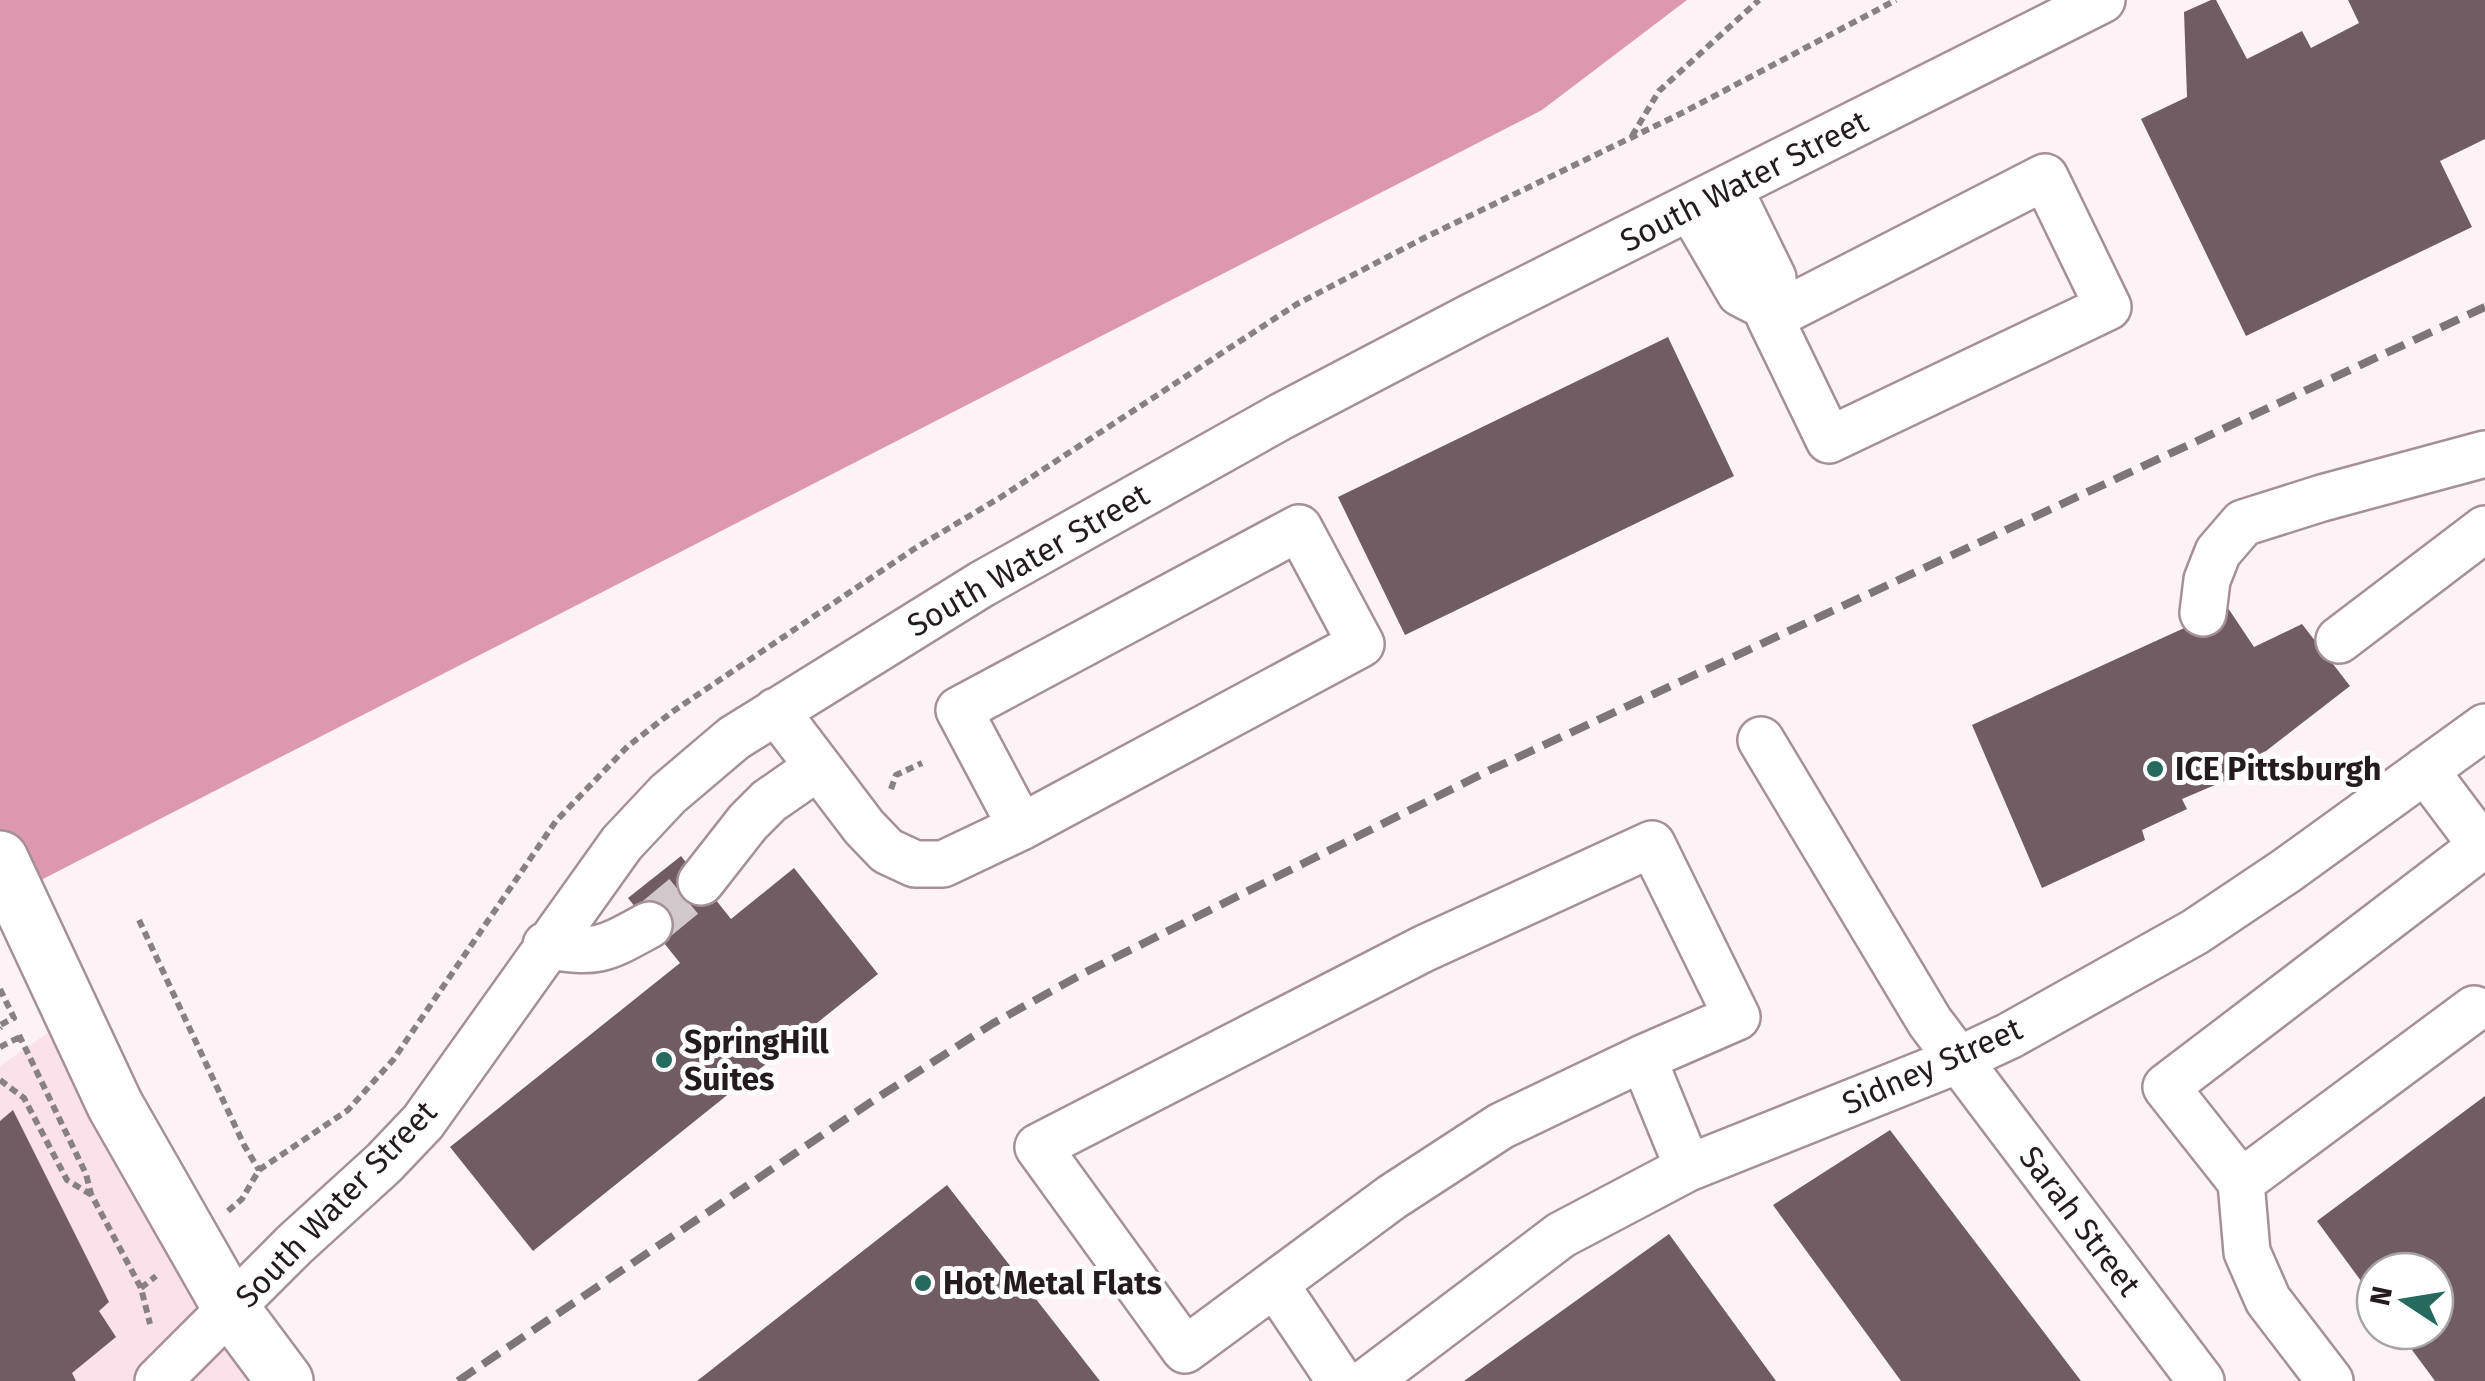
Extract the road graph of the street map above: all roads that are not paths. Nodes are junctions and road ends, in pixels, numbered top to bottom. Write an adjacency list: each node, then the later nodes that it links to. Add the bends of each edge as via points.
1 (2102, 0): 2 (street, South Water Street)
2 (1709, 198): 3 (street, via 1773,278); 8 (street, South Water Street, via 1182,470)
3 (1768, 312): 3 (street, via 1829,440 2108,307 2045,177)
4 (2485, 454): 6 (street, via 2243,524 2218,552)
5 (2485, 530): 7 (street)
6 (2203, 613)
7 (2338, 640)
8 (776, 711): 11 (street); 18 (street, South Water Street, via 668,794)
9 (2485, 727): 12 (street, Sidney Street)
10 (1761, 740): 21 (street, Sarah Street, via 1906,986)
11 (818, 768): 13 (street, via 887,852 915,864 943,864); 16 (street, via 748,822)
12 (2426, 770): 14 (street); 21 (street, Sidney Street, via 2195,932)
13 (1021, 827): 13 (street, via 1361,644 1298,528 959,710)
14 (2484, 845): 23 (street, via 2166,1087)
15 (0, 860): 25 (main road, via 115,1105)
16 (701, 882)
17 (650, 925): 18 (street, via 605,949)
18 (546, 945): 25 (street, South Water Street, via 422,1122)
19 (2474, 1009): 23 (street)
20 (1643, 1058): 22 (street); 24 (street, via 1502,1126); 24 (street, via 1738,1016 1652,844 1423,949 1038,1147 1185,1350)
21 (1958, 1060): 22 (street, Sidney Street); 30 (street, Sarah Street)
22 (1688, 1168): 29 (street, Sidney Street, via 1560,1234)
23 (2241, 1182): 31 (street, via 2247,1252 2268,1300)
24 (1275, 1284): 28 (street)
25 (232, 1310): 26 (street, South Water Street); 27 (main road)
26 (156, 1360)
27 (286, 1381)
28 (1340, 1381)
29 (1368, 1381)
30 (2201, 1381)
31 (2330, 1381)

